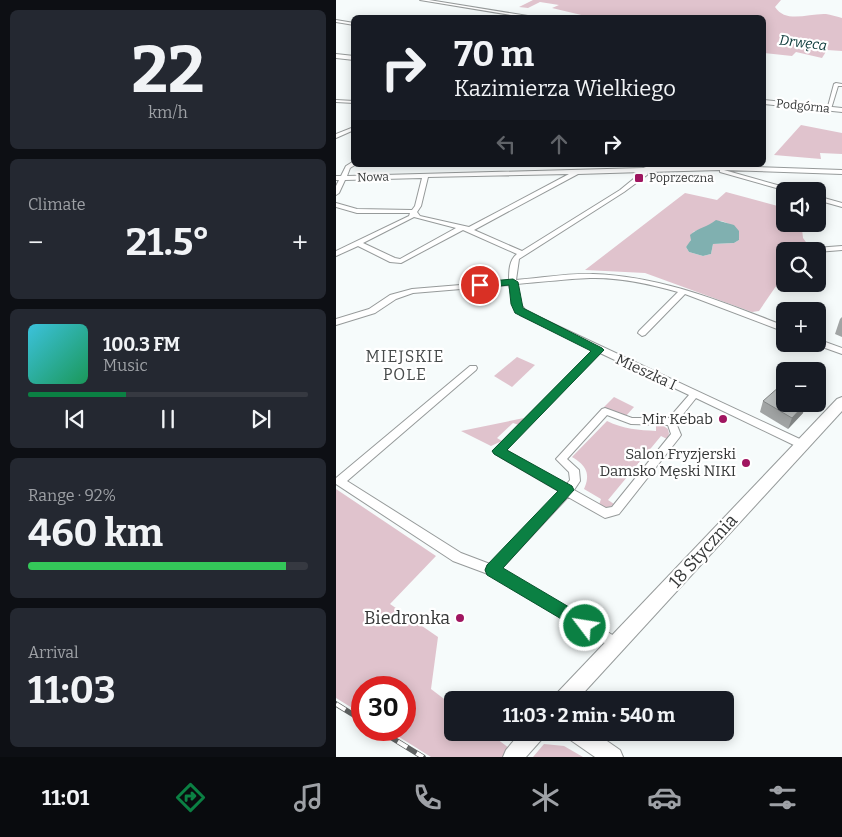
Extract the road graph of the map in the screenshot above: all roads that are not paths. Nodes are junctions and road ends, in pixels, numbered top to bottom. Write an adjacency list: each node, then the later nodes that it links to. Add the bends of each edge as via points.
1 (422, 0): 2 (street)
2 (519, 15)
3 (336, 21): 4 (street)
4 (351, 24)
5 (336, 56): 6 (street)
6 (351, 58)
7 (839, 84): 11 (street)
8 (336, 101): 9 (street)
9 (351, 102)
10 (766, 102): 11 (street, Podgórna)
11 (829, 109): 12 (street, Podgórna)
12 (842, 110)
13 (351, 129): 14 (street)
14 (343, 133): 15 (street); 16 (street)
15 (336, 136)
16 (351, 136)
17 (351, 165): 26 (street)
18 (670, 167): 19 (street, Nowa); 21 (street, Nowa)
19 (712, 168): 20 (street, Nowa); 25 (street)
20 (740, 168): 23 (street, Nowa); 25 (street)
21 (646, 169): 22 (street, Nowa); 37 (street, via 645,174 622,191)
22 (580, 171): 24 (street, Nowa, via 474,171); 33 (street)
23 (842, 172)
24 (426, 175): 26 (street, Nowa); 32 (street)
25 (741, 176): 27 (street)
26 (340, 178): 28 (street)
27 (776, 186)
28 (336, 192)
29 (826, 201): 31 (street)
30 (336, 205): 32 (street, via 357,211)
31 (842, 205)
32 (415, 213): 33 (street, via 418,217); 34 (street)
33 (466, 229): 34 (street, via 401,261); 37 (street)
34 (357, 243): 38 (street)
35 (842, 248): 36 (street)
36 (826, 249)
37 (522, 253): 39 (street, via 512,265)
38 (336, 254)
39 (513, 282): 40 (street, via 612,276 651,281); 41 (street, via 403,293 372,311); 45 (street, Mieszka I, via 519,310)
40 (684, 291): 42 (street); 43 (street)
41 (336, 322)
42 (776, 326)
43 (642, 333)
44 (826, 345): 46 (street)
45 (598, 350): 48 (street, Mieszka I); 52 (street, via 498,451)
46 (842, 351)
47 (473, 368): 53 (street, via 339,481 457,557)
48 (694, 394): 50 (street); 51 (street, Mieszka I)
49 (842, 402): 51 (street, 18 Stycznia)
50 (671, 422): 52 (street, via 676,435 615,510 605,513); 52 (street, via 631,421 605,411 561,458 576,474 576,481)
51 (801, 444): 54 (street, 18 Stycznia)
52 (567, 490): 53 (street)
53 (492, 570): 54 (street)
54 (616, 644): 55 (street, 18 Stycznia)
55 (572, 691)
56 (527, 741): 58 (street)
57 (589, 741): 59 (street)
58 (513, 757)
59 (613, 757)

